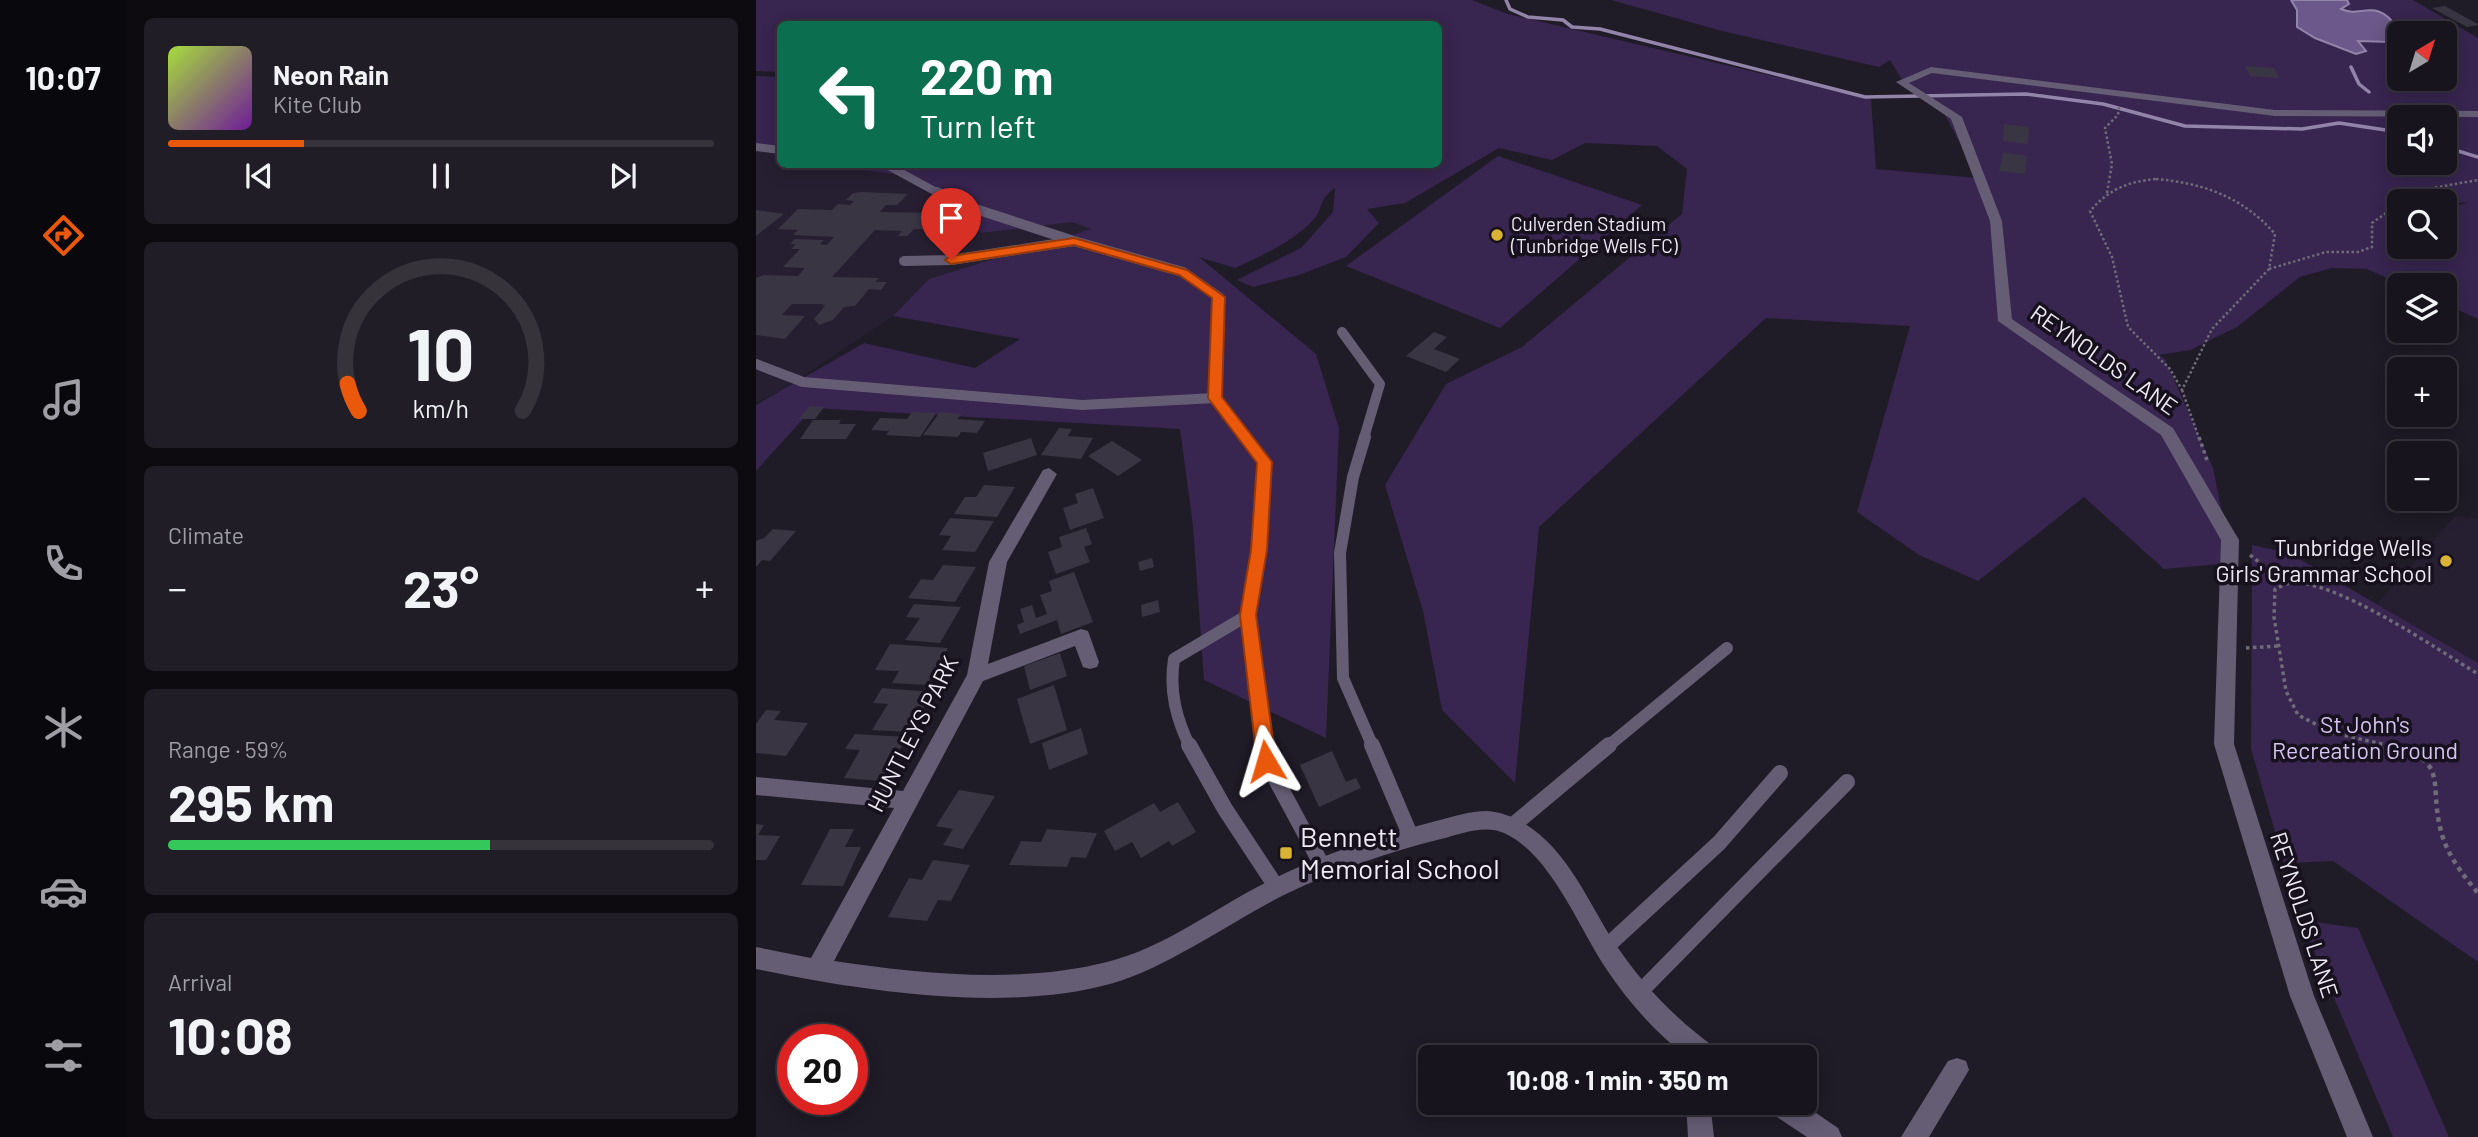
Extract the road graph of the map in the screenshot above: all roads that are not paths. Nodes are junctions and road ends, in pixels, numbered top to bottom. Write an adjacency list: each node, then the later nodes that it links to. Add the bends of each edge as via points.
1 (2478, 114): 34 (street, REYNOLDS LANE, via 2275,113 1931,70 1900,82 1956,117 1996,221 2006,321 2168,432 2230,540 2224,744 2302,996)
2 (756, 147): 3 (lane)
3 (777, 150)
4 (891, 168): 5 (lane, via 957,203)
5 (1074, 241): 6 (lane, via 951,260); 9 (lane, via 1183,272 1219,297)
6 (904, 261)
7 (1342, 332): 20 (lane, via 1380,384 1353,477 1340,553 1343,678)
8 (756, 364): 9 (lane, via 803,382 1082,405)
9 (1215, 398): 11 (lane, via 1265,462 1259,550)
10 (1049, 474): 14 (street, HUNTLEYS PARK, via 998,562)
11 (1248, 615): 21 (lane, via 1266,761); 22 (lane, via 1174,660 1170,677 1178,725)
12 (1727, 648): 19 (lane)
13 (1090, 662): 14 (street, via 1081,636)
14 (976, 676): 18 (street, HUNTLEYS PARK)
15 (1780, 772): 23 (lane, via 1756,804 1675,887)
16 (1847, 782): 26 (lane)
17 (756, 786): 18 (street)
18 (907, 800): 25 (street, HUNTLEYS PARK)
19 (1512, 826): 20 (street, via 1483,819); 23 (street, via 1553,864)
20 (1411, 837): 21 (street)
21 (1322, 867): 22 (street)
22 (1277, 888): 25 (street, via 1126,967 1078,979 950,986)
23 (1605, 948): 26 (street)
24 (756, 958): 25 (street)
25 (817, 970)
26 (1639, 993): 27 (street)
27 (1692, 1045)
28 (1957, 1070): 33 (street)
29 (1699, 1115): 31 (street)
30 (1796, 1115): 32 (street)
31 (1701, 1137)
32 (1829, 1137)
33 (1914, 1137)
34 (2360, 1137)

